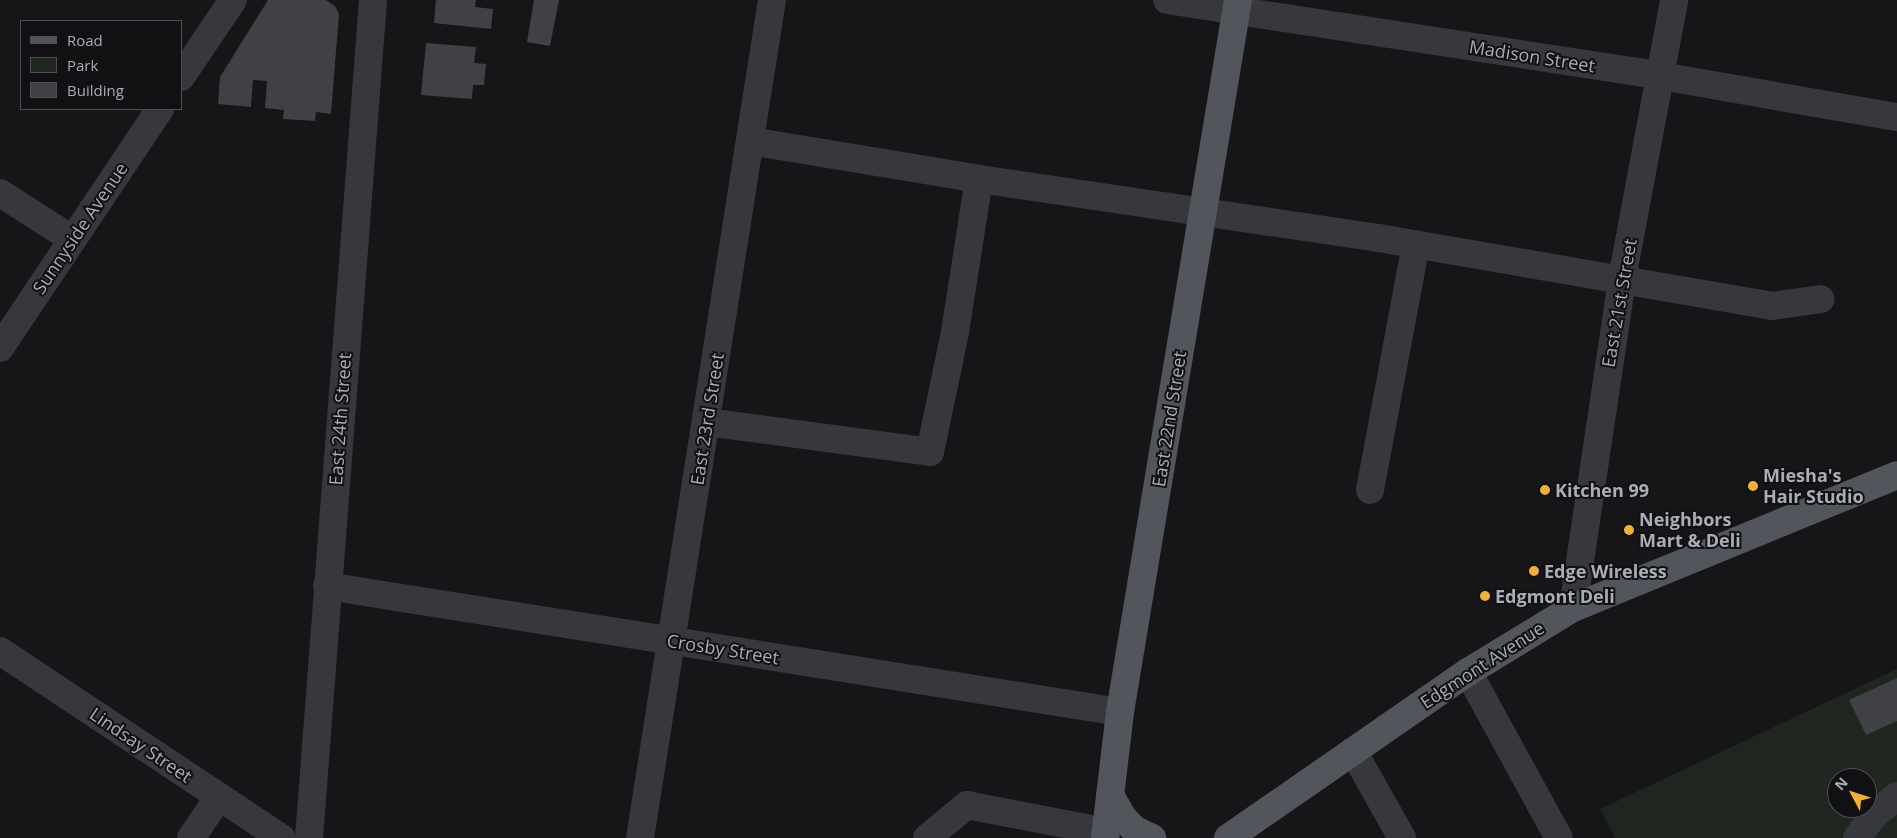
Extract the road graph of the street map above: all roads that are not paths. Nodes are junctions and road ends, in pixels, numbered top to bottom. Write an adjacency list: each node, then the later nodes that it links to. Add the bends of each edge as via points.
1 (233, 0): 7 (street)
2 (373, 0): 23 (street, East 24th Street)
3 (772, 0): 11 (street, East 23rd Street)
4 (1167, 0): 6 (street, Madison Street)
5 (1674, 0): 8 (street, East 21st Street)
6 (1238, 6): 8 (street, Madison Street); 14 (main road, East 22nd Street)
7 (182, 76)
8 (1661, 76): 10 (street, Madison Street); 17 (street, East 21st Street)
9 (159, 110): 15 (street, Sunnyside Avenue)
10 (1897, 117)
11 (750, 141): 12 (street); 20 (street, East 23rd Street)
12 (980, 179): 14 (street); 20 (street, via 955,332 930,452)
13 (0, 193): 15 (street)
14 (1203, 210): 16 (street); 28 (main road, East 22nd Street)
15 (72, 239): 19 (street, Sunnyside Avenue)
16 (1416, 244): 17 (street); 22 (street)
17 (1622, 279): 18 (street, via 1772,306); 24 (street, East 21st Street)
18 (1821, 299)
19 (0, 348)
20 (706, 422): 25 (street, East 23rd Street)
21 (1897, 475): 24 (main road, Edgmont Avenue)
22 (1370, 490)
23 (327, 586): 25 (street, Crosby Street); 37 (street, East 24th Street)
24 (1573, 608): 27 (main road, Edgmont Avenue)
25 (672, 641): 28 (street, Crosby Street); 38 (street, East 23rd Street)
26 (0, 652): 32 (street, Lindsay Street)
27 (1468, 672): 29 (main road, Edgmont Avenue); 43 (street)
28 (1120, 712): 30 (main road, East 22nd Street)
29 (1354, 751): 41 (main road, Edgmont Avenue); 42 (street)
30 (1110, 795): 34 (main road, East 22nd Street); 40 (main road, via 1124,819 1135,830)
31 (1897, 796): 44 (street, via 1873,816)
32 (219, 797): 35 (street); 36 (street, Lindsay Street)
33 (1048, 830): 34 (street); 39 (street, via 967,805)
34 (1106, 835)
35 (191, 838)
36 (281, 838)
37 (309, 838)
38 (640, 838)
39 (927, 838)
40 (1152, 838)
41 (1228, 838)
42 (1402, 838)
43 (1559, 838)
44 (1857, 838)

